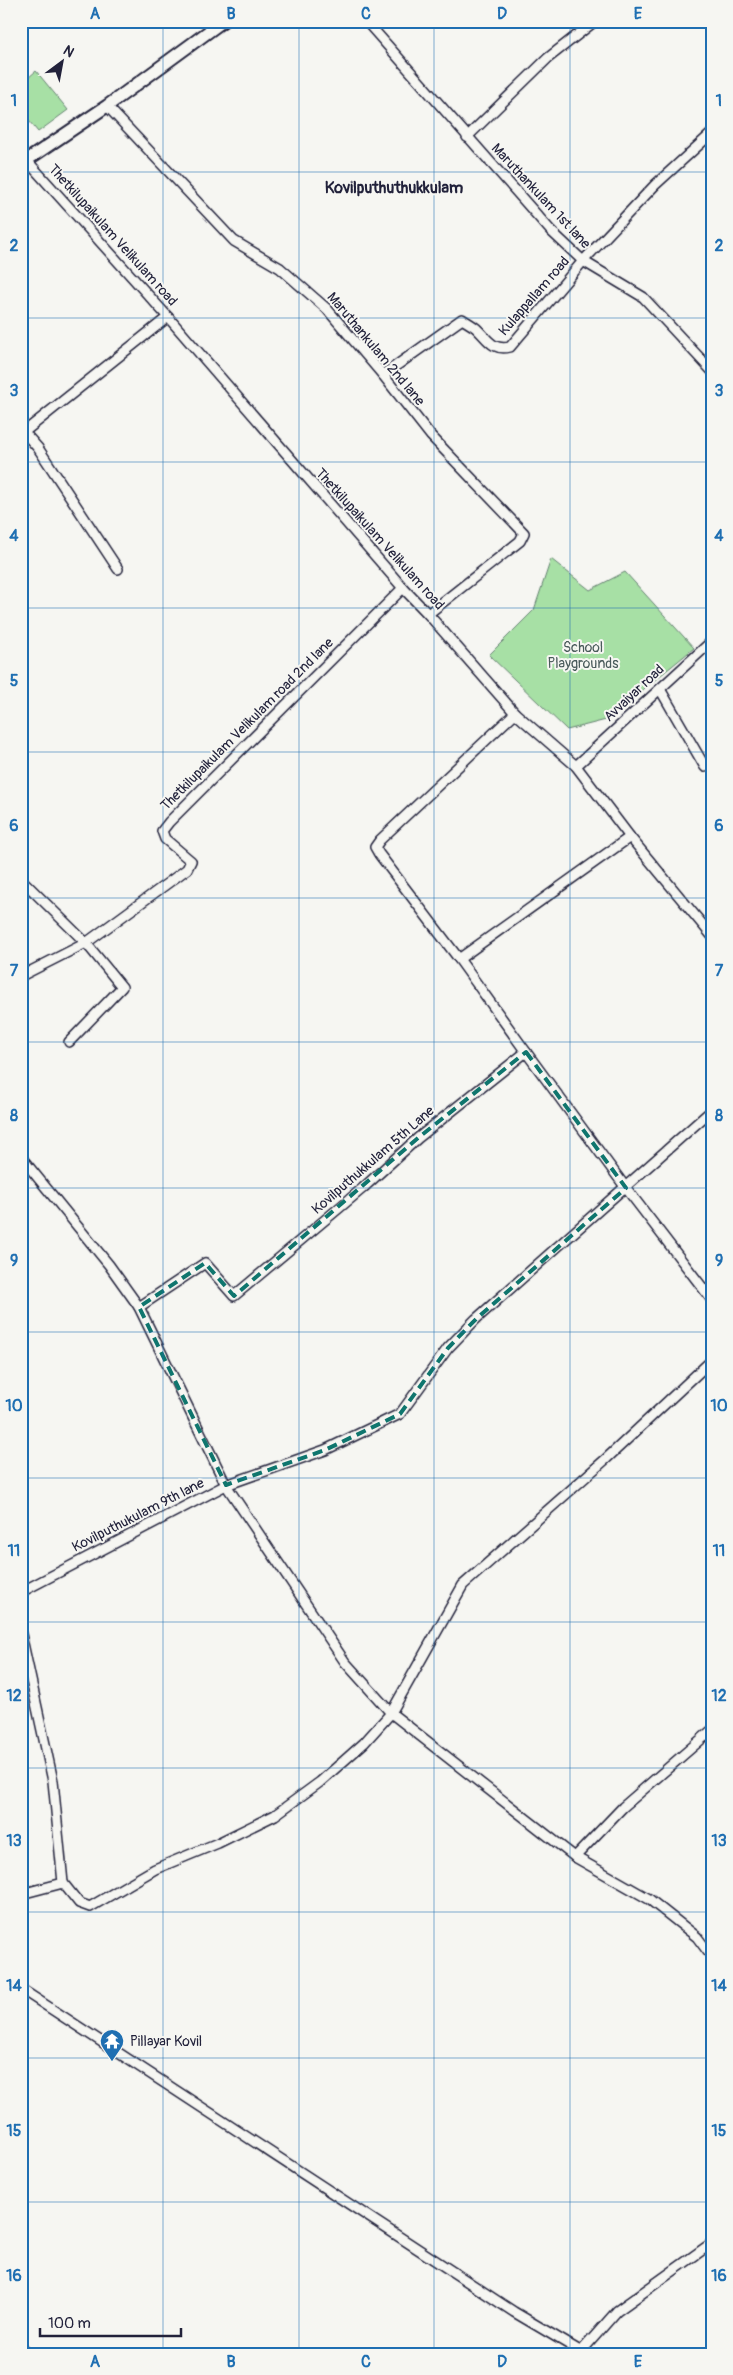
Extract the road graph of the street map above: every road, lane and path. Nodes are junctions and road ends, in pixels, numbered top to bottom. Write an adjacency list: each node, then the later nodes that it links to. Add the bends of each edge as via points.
1 (223, 21): 4 (street)
2 (366, 21): 6 (street, Maruthankulam 1st lane)
3 (595, 21): 6 (street, via 548,58)
4 (107, 106): 7 (street); 11 (street, Maruthankulam 2nd lane, via 234,241 280,268 327,309)
5 (712, 133): 8 (street, Kulappallam road, via 655,185)
6 (467, 137): 8 (street, Maruthankulam 1st lane, via 551,231)
7 (23, 159): 9 (street, Thetkilupaikulam Velikulam road)
8 (583, 261): 10 (street, Maruthankulam 1st lane, via 643,297); 11 (street, Kulappallam road, via 510,347 500,349 492,346 476,328 462,319)
9 (168, 317): 12 (street); 14 (street, Thetkilupaikulam Velikulam road)
10 (712, 370)
11 (383, 375): 15 (street, Maruthankulam 2nd lane, via 431,436 524,533 520,541)
12 (23, 431): 13 (street, via 38,448)
13 (118, 569)
14 (403, 588): 15 (street, Thetkilupaikulam Velikulam road); 24 (street, Thetkilupaikulam Velikulam road 2nd lane, via 165,827 162,831 165,839 191,861 187,869)
15 (428, 614): 18 (street, Thetkilupaikulam Velikulam road)
16 (712, 641): 17 (street, Avvaiyar road)
17 (660, 689): 19 (street, via 705,767); 20 (street, Avvaiyar road)
18 (515, 713): 20 (street, Thetkilupaikulam Velikulam road); 25 (street, via 376,847 378,854)
19 (712, 762)
20 (576, 766): 21 (street, Thetkilupaikulam Velikulam road)
21 (630, 838): 23 (street, Thetkilupaikulam Velikulam road); 25 (street)
22 (21, 879): 24 (street)
23 (712, 936)
24 (86, 943): 26 (street, Thetkilupaikulam Velikulam road 2nd lane); 27 (street, via 122,987)
25 (459, 959): 28 (street)
26 (21, 976)
27 (69, 1042)
28 (526, 1052): 31 (street); 33 (street, Kovilputhukkulam 5th Lane, via 418,1138 234,1296 205,1262)
29 (712, 1110): 31 (street)
30 (21, 1157): 33 (street)
31 (626, 1188): 32 (street); 35 (street, via 476,1319 448,1348 400,1414 324,1450)
32 (712, 1300)
33 (139, 1308): 35 (street, Kovilputhukulam 9th lane)
34 (712, 1360): 38 (street, via 463,1585)
35 (226, 1485): 36 (street, Kovilputhukulam 9th lane); 38 (street, via 345,1662)
36 (21, 1592)
37 (21, 1634): 41 (street, via 53,1781)
38 (391, 1713): 40 (street); 41 (street, via 364,1743 320,1782 275,1815 155,1869 90,1907 79,1903)
39 (712, 1730): 40 (street, via 623,1807)
40 (575, 1857): 43 (street, via 649,1899 697,1937)
41 (63, 1883): 42 (street)
42 (21, 1894)
43 (712, 1956)
44 (21, 1989): 47 (street, via 497,2301)
45 (712, 2243): 47 (street, via 617,2311)
46 (21, 2346): 48 (street)
47 (582, 2353)
48 (26, 2354)

